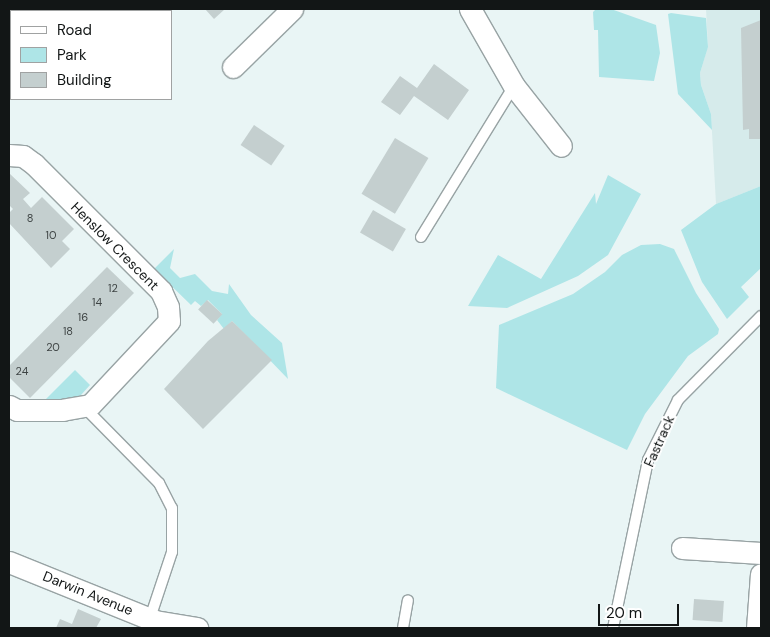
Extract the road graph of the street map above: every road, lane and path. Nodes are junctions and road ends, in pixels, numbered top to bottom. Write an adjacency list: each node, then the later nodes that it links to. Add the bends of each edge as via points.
1 (292, 9): 3 (street)
2 (470, 9): 4 (street)
3 (232, 67)
4 (514, 86): 5 (street); 7 (lane)
5 (561, 146)
6 (9, 155): 10 (street, Henslow Crescent, via 24,156 34,164 161,291 168,307 168,321 90,405)
7 (421, 236)
8 (761, 316): 19 (lane, Fastrack, via 678,400 648,460)
9 (9, 406): 10 (street, via 31,410)
10 (84, 407): 16 (lane, via 159,483 172,508 172,552)
11 (682, 548): 12 (street)
12 (761, 553)
13 (9, 562): 16 (street, Darwin Avenue)
14 (761, 574): 20 (street)
15 (408, 600): 18 (lane)
16 (152, 622): 17 (street, Darwin Avenue)
17 (196, 628)
18 (403, 628)
19 (613, 628)
20 (757, 628)

